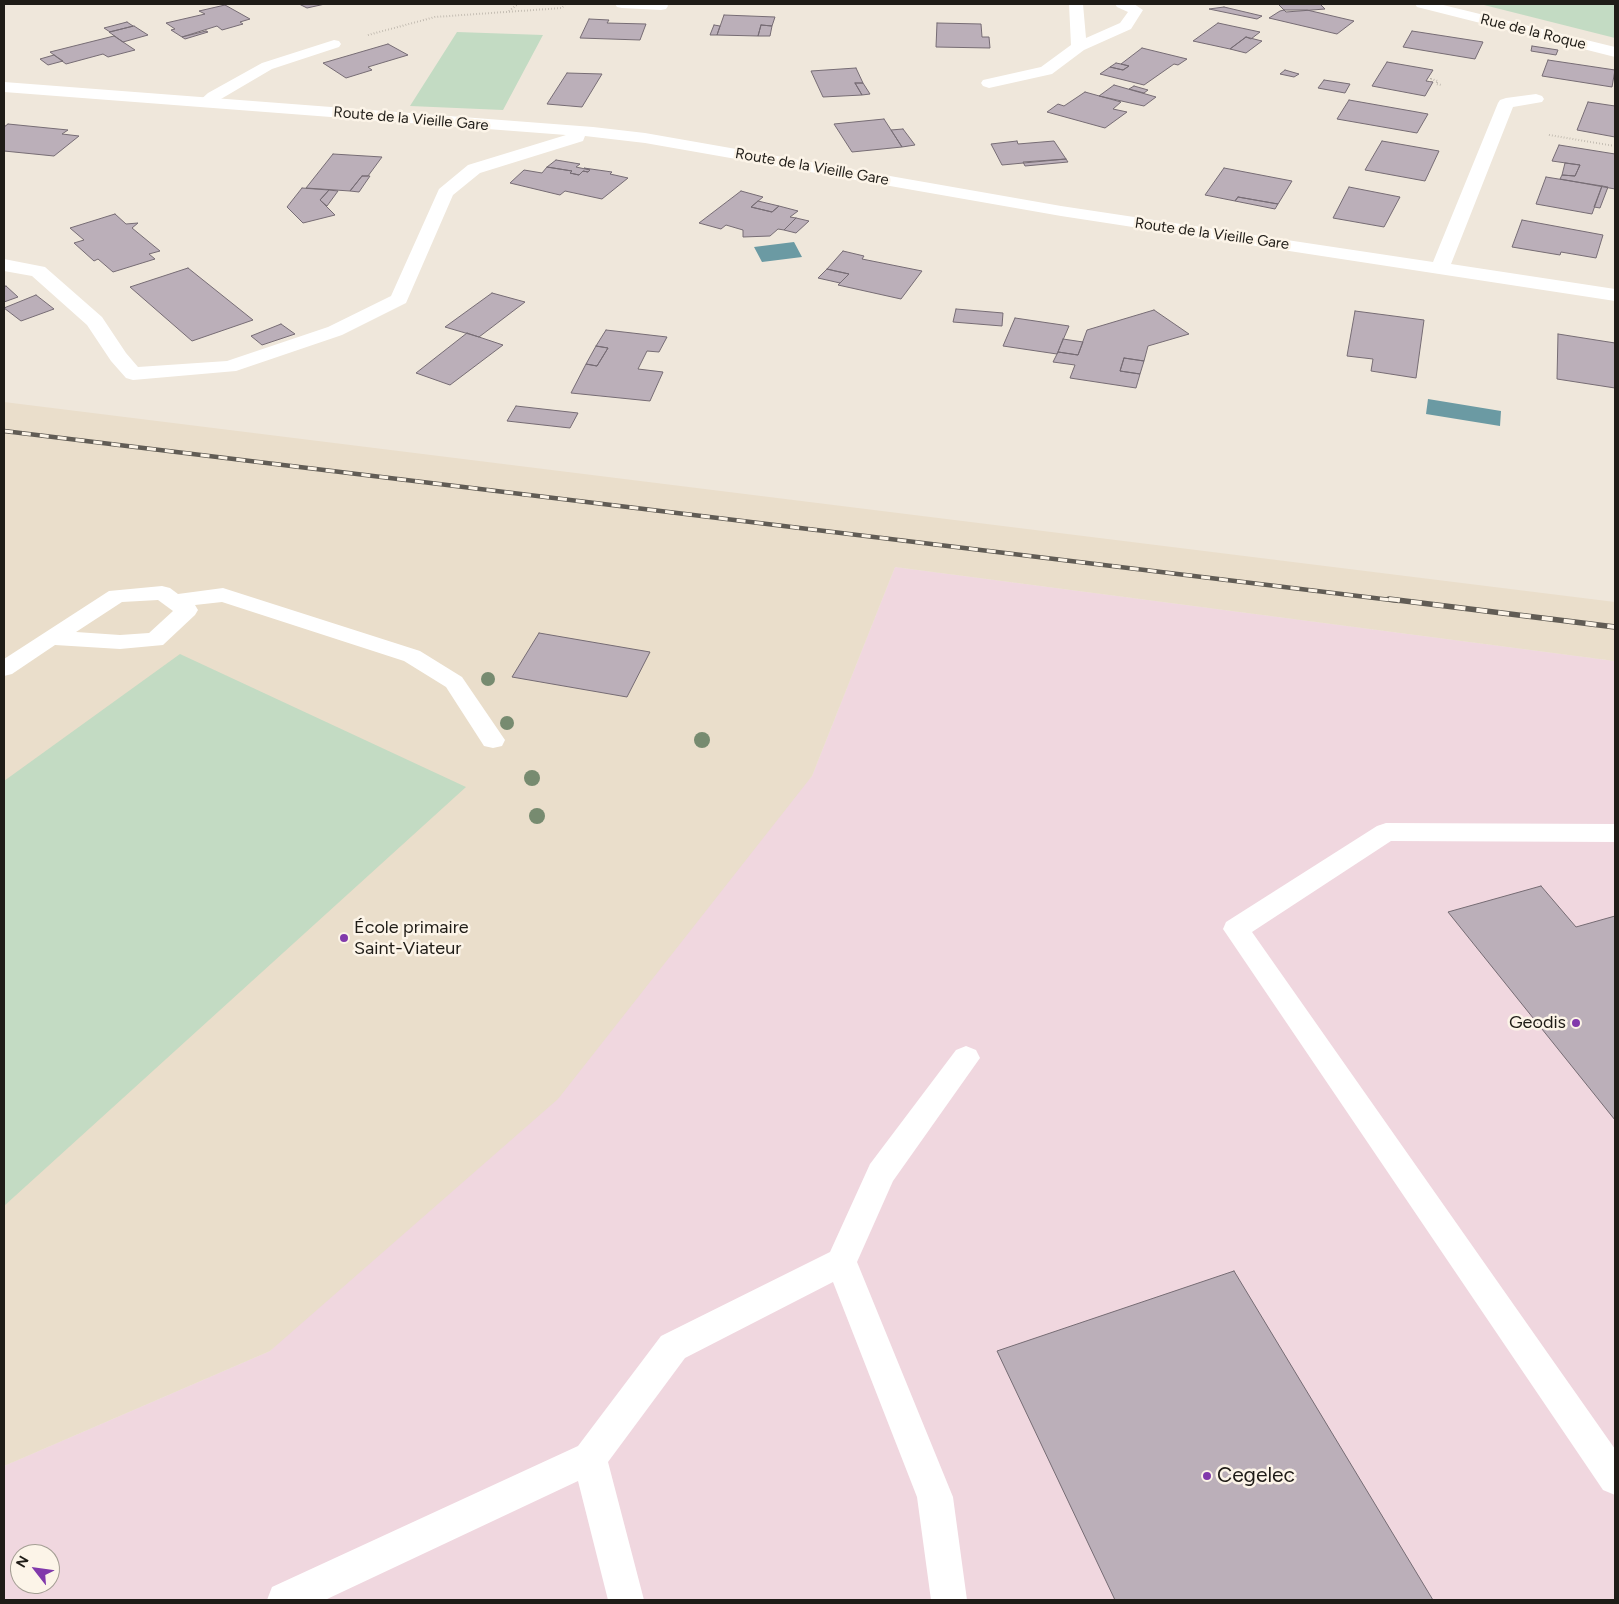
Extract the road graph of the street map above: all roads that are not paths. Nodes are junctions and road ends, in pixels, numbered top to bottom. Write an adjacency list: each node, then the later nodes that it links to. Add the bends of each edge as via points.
1 (622, 4): 5 (street)
2 (1076, 4): 7 (street)
3 (1122, 4): 7 (street, via 1136,10 1126,26)
4 (1422, 4): 8 (street, Rue de la Roque)
5 (661, 6)
6 (334, 44): 12 (lane, via 267,66)
7 (1080, 47): 9 (street, via 1046,72)
8 (1615, 52)
9 (989, 83)
10 (4, 87): 12 (street, Route de la Vieille Gare)
11 (1536, 99): 15 (street, via 1506,103)
12 (204, 103): 13 (street, Route de la Vieille Gare)
13 (593, 132): 14 (street, via 474,170 445,192 400,299 335,332 229,366 133,374 95,321 38,271); 15 (street, Route de la Vieille Gare, via 645,138 1061,211)
14 (4, 265)
15 (1440, 268): 16 (street, Route de la Vieille Gare)
16 (1615, 295)
17 (174, 601): 18 (lane, via 162,593 117,596); 18 (lane, via 187,610 155,640 120,642); 20 (lane, via 223,595 412,656 454,682)
18 (51, 638): 19 (lane)
19 (4, 669)
20 (493, 740)
21 (1615, 833): 25 (lane, via 1386,832 1236,929)
22 (966, 1058): 23 (lane, via 881,1173)
23 (841, 1262): 24 (lane, via 673,1347); 28 (lane, via 934,1496)
24 (590, 1458): 26 (lane); 27 (lane)
25 (1615, 1478)
26 (285, 1600)
27 (626, 1600)
28 (948, 1600)

